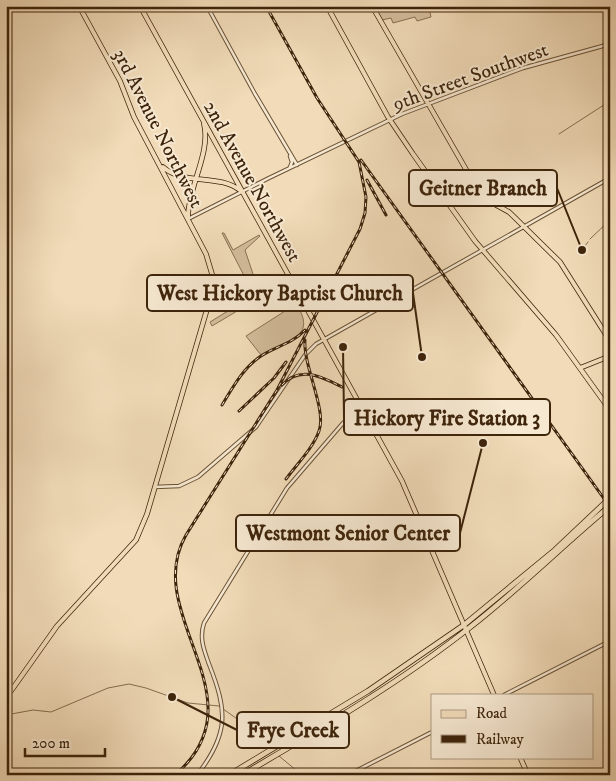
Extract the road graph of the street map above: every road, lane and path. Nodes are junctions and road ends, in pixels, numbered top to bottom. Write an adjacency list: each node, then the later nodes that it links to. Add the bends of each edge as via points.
1 (79, 6): 11 (main road, 3rd Avenue Northwest, via 125,91)
2 (140, 6): 9 (main road, 2nd Avenue Northwest)
3 (207, 6): 10 (street)
4 (327, 6): 8 (main road)
5 (372, 6): 7 (main road)
6 (610, 44): 7 (street, 9th Street Southwest, via 536,64)
7 (428, 104): 8 (street, 9th Street Southwest); 18 (main road, via 479,192)
8 (390, 120): 12 (street, 9th Street Southwest); 19 (main road)
9 (203, 121): 14 (main road, via 205,142); 16 (main road, 2nd Avenue Northwest)
10 (288, 150): 12 (street); 13 (street, via 292,162)
11 (158, 162): 14 (main road, via 171,173); 17 (main road, 3rd Avenue Northwest)
12 (297, 164): 13 (street, 9th Street Southwest)
13 (289, 168): 16 (street, 9th Street Southwest)
14 (195, 178): 16 (main road, via 226,182); 17 (main road, via 188,204)
15 (610, 178): 18 (street)
16 (242, 192): 17 (street, 9th Street Southwest); 20 (main road, 2nd Avenue Northwest)
17 (188, 219): 26 (main road, 3rd Avenue Northwest, via 210,265 210,299)
18 (525, 226): 19 (street); 21 (main road, via 564,268)
19 (483, 251): 20 (street); 23 (main road, via 556,335)
20 (325, 339): 24 (main road, 2nd Avenue Northwest); 26 (street, via 305,355 262,421 202,474 179,486)
21 (610, 341)
22 (610, 356): 23 (main road)
23 (580, 368): 25 (main road)
24 (362, 408): 29 (main road, 2nd Avenue Northwest, via 408,493); 36 (street, via 346,419 280,498 204,623 202,642 224,713 218,740)
25 (610, 410)
26 (155, 487): 33 (main road, via 136,540 62,620)
27 (610, 498): 29 (highway)
28 (610, 506): 29 (highway, via 557,555)
29 (466, 628): 31 (main road, 2nd Avenue Northwest); 37 (highway); 38 (highway, via 364,701)
30 (610, 640): 32 (street)
31 (494, 694)
32 (506, 694)
33 (6, 698)
34 (431, 733): 39 (street)
35 (520, 758): 40 (main road)
36 (197, 775)
37 (229, 775)
38 (242, 775)
39 (348, 775)
40 (528, 775)

